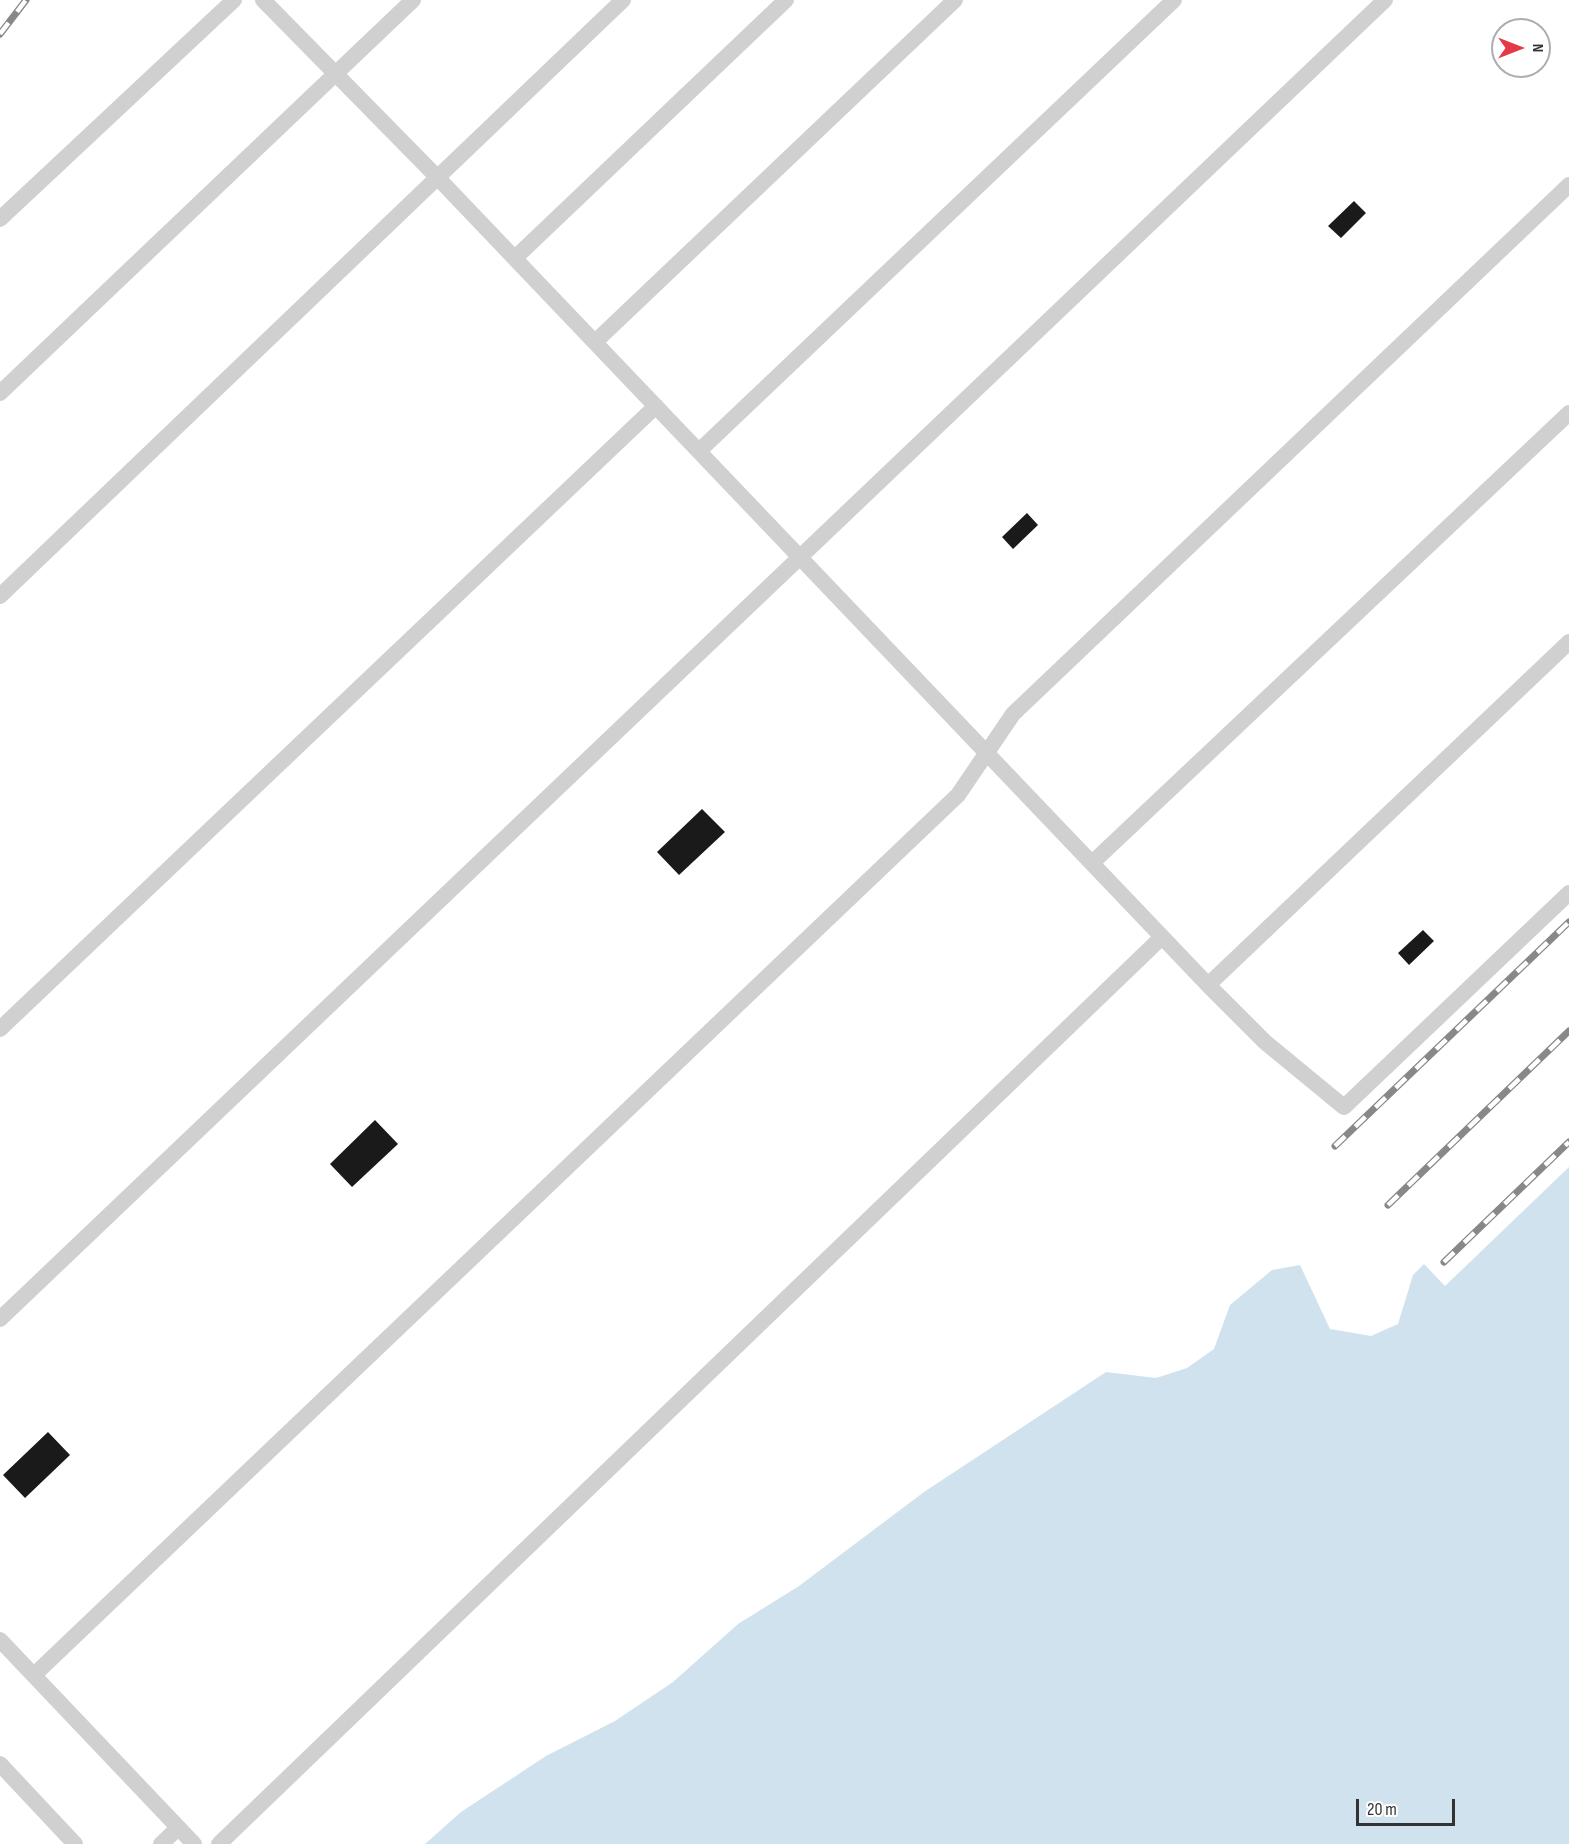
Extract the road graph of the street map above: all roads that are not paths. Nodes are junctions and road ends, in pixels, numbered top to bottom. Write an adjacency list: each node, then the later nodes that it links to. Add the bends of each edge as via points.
1 (234, 0): 12 (lane)
2 (263, 0): 9 (lane)
3 (413, 0): 9 (lane)
4 (623, 0): 10 (lane)
5 (786, 0): 13 (lane)
6 (955, 0): 14 (lane)
7 (1174, 0): 18 (lane)
8 (1385, 0): 19 (lane)
9 (336, 74): 10 (lane); 15 (lane)
10 (437, 177): 13 (lane); 20 (lane)
11 (1569, 185): 22 (lane, via 1013,714)
12 (0, 219)
13 (515, 258): 14 (lane)
14 (595, 342): 16 (lane)
15 (0, 393)
16 (656, 406): 18 (lane); 27 (lane)
17 (1569, 413): 23 (lane)
18 (699, 451): 19 (lane)
19 (800, 557): 22 (lane); 28 (lane)
20 (0, 597)
21 (1569, 642): 26 (lane)
22 (987, 753): 23 (lane); 30 (lane, via 958,795)
23 (1092, 863): 25 (lane)
24 (1569, 893): 26 (lane, via 1344,1107 1265,1042)
25 (1162, 937): 26 (lane); 36 (lane)
26 (1208, 985)
27 (0, 1029)
28 (0, 1319)
29 (0, 1640): 30 (lane)
30 (33, 1675): 32 (lane)
31 (0, 1764): 33 (lane)
32 (178, 1828): 34 (lane); 35 (lane)
33 (75, 1844)
34 (161, 1844)
35 (194, 1844)
36 (219, 1844)

